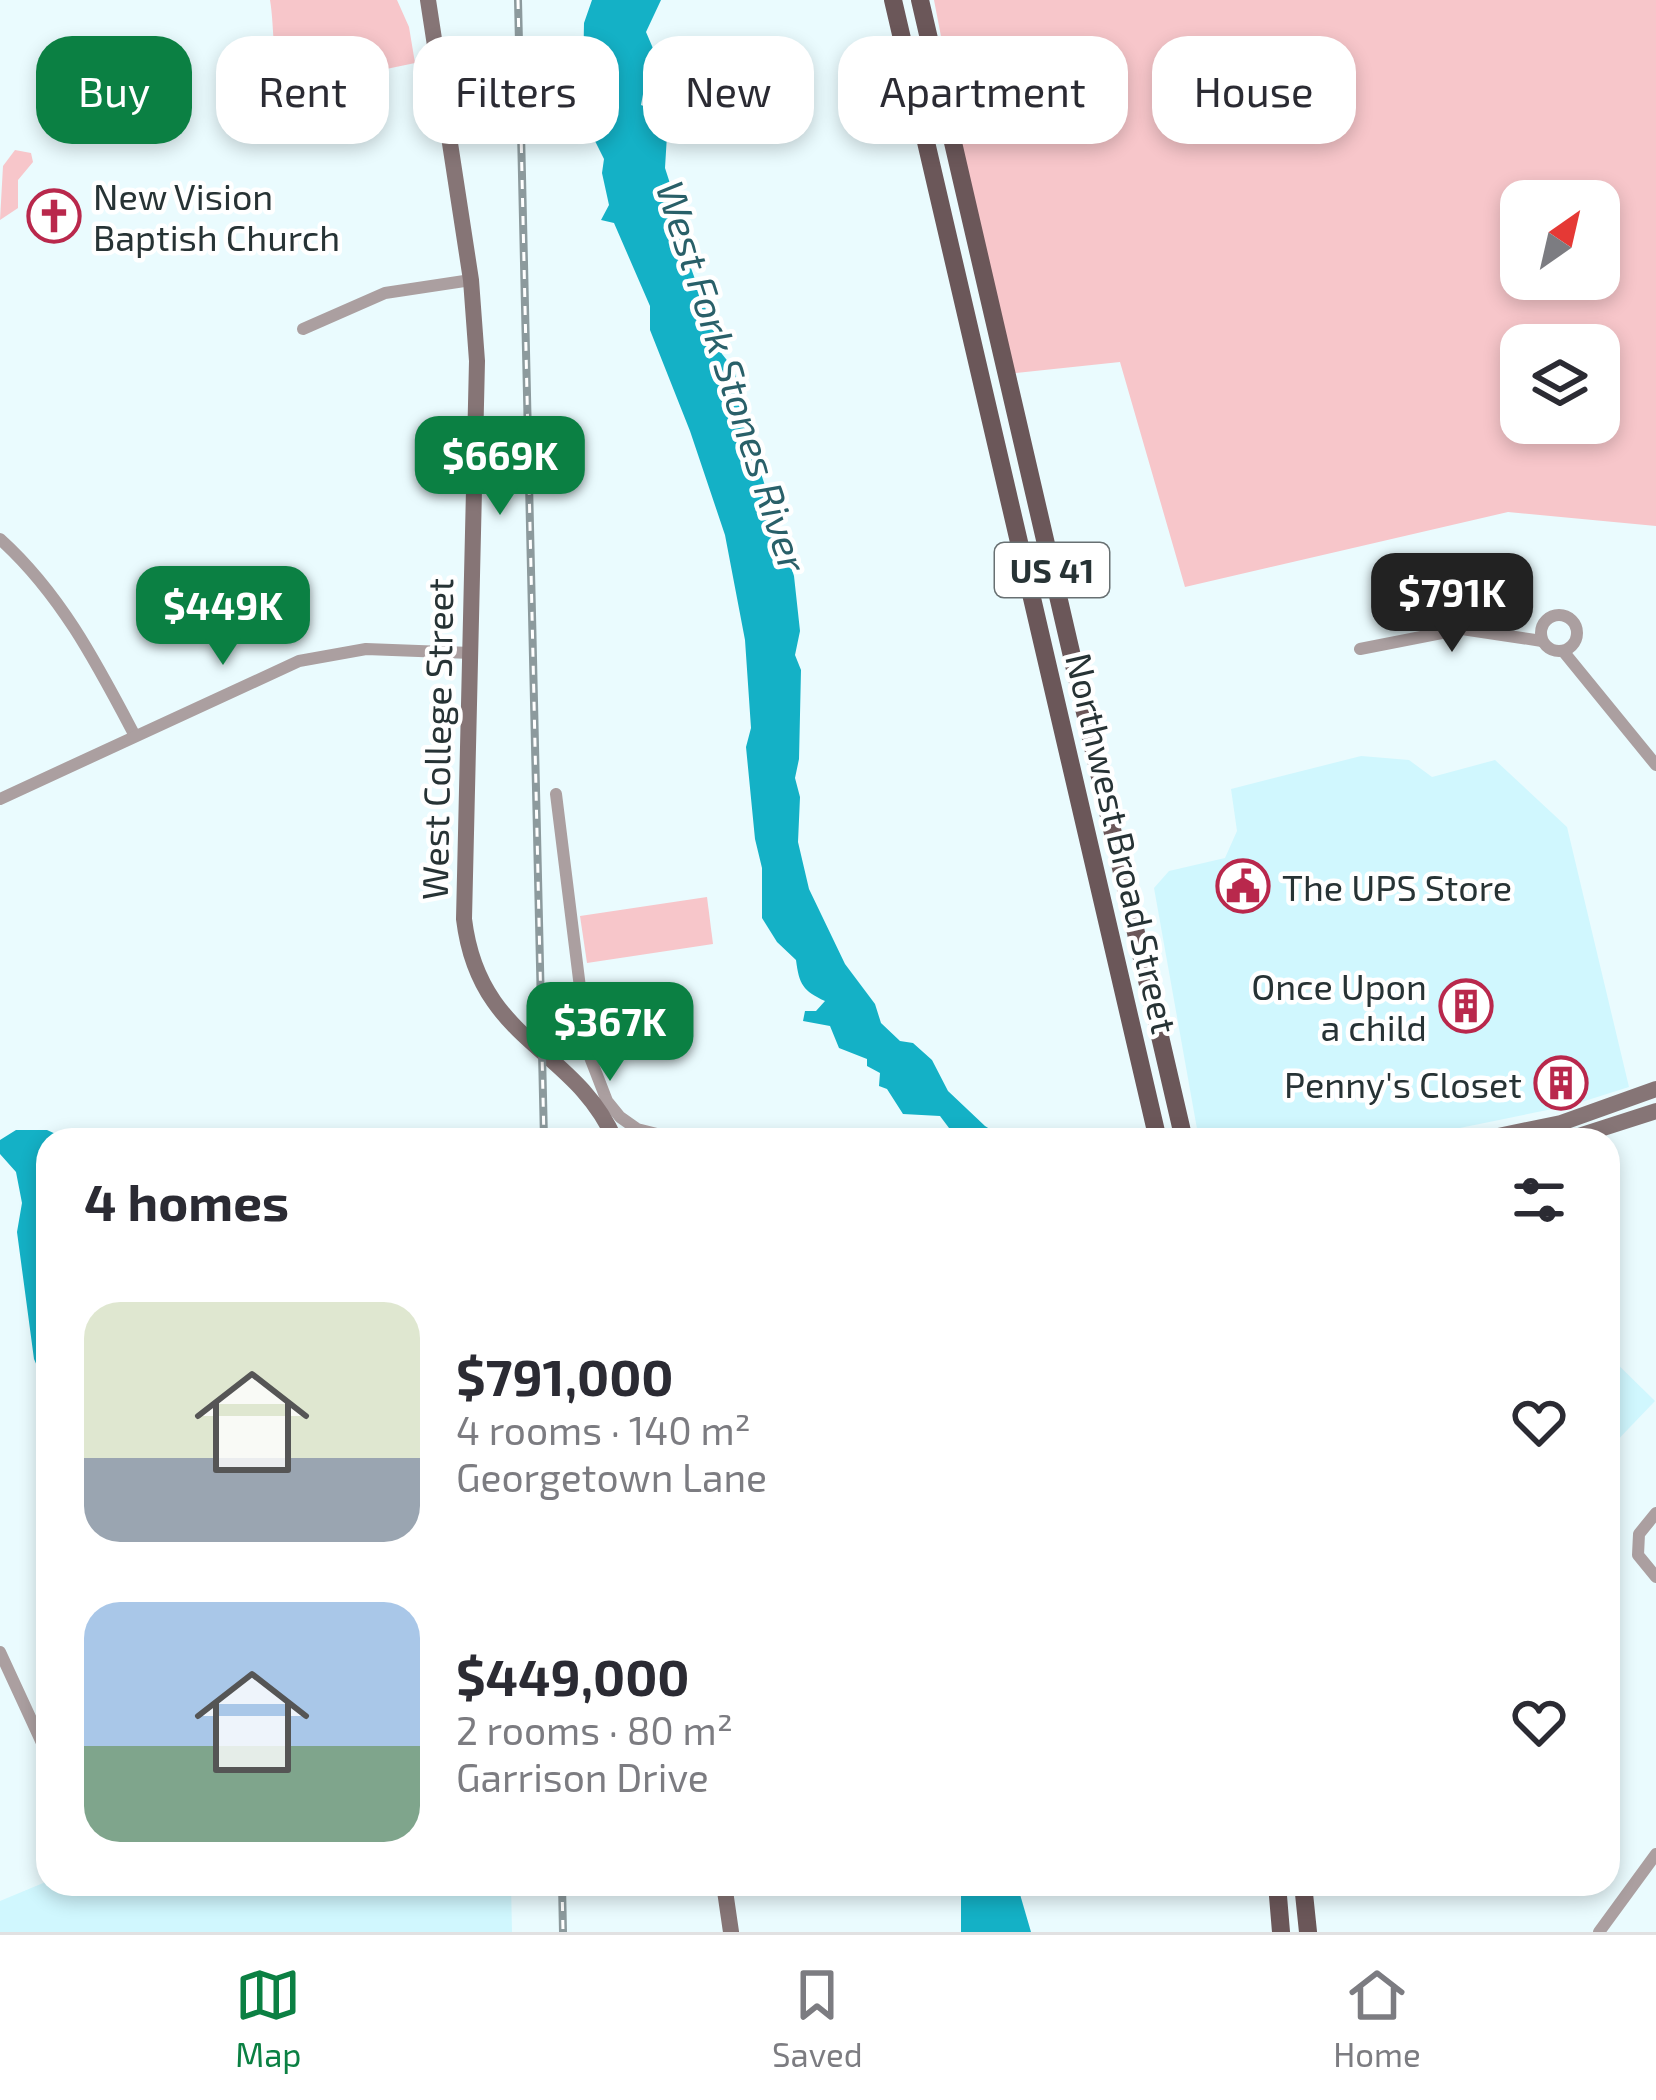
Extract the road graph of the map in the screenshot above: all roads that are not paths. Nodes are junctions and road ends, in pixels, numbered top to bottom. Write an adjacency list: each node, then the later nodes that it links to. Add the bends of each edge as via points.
1 (428, 0): 6 (street, West College Street)
2 (893, 0): 5 (main road, Northwest Broad Street / US 41)
3 (920, 0): 4 (main road, Northwest Broad Street / US 41)
4 (975, 239): 5 (main road); 8 (main road, Northwest Broad Street / US 41)
5 (950, 244): 9 (main road, Northwest Broad Street / US 41)
6 (471, 280): 7 (street, via 386,293); 14 (street, West College Street)
7 (303, 329)
8 (1006, 374): 9 (main road); 15 (main road, Northwest Broad Street / US 41)
9 (982, 380): 16 (main road, Northwest Broad Street / US 41)
10 (0, 539): 17 (street, via 65,613)
11 (1542, 641): 12 (street, via 1462,629); 13 (street); 13 (street, via 1543,623 1564,616 1577,634)
12 (1360, 649)
13 (1563, 651): 18 (street)
14 (471, 653): 17 (street, via 366,649 299,661); 27 (street, West College Street, via 469,955 490,1000)
15 (1085, 712): 16 (main road); 21 (main road, Northwest Broad Street / US 41)
16 (1060, 718): 22 (main road, Northwest Broad Street / US 41)
17 (135, 736): 20 (street)
18 (1656, 765)
19 (556, 794): 28 (street, via 588,1052 607,1101)
20 (0, 799)
21 (1114, 840): 22 (main road); 23 (main road, Northwest Broad Street / US 41)
22 (1090, 844): 24 (main road, Northwest Broad Street / US 41)
23 (1136, 934): 24 (main road); 30 (main road, Northwest Broad Street / US 41)
24 (1112, 939): 29 (main road, Northwest Broad Street / US 41)
25 (1656, 1089): 31 (street)
26 (1656, 1111): 32 (street)
27 (608, 1128)
28 (636, 1128)
29 (1155, 1128)
30 (1181, 1128)
31 (1537, 1128)
32 (1603, 1128)
33 (1656, 1513): 34 (street, via 1639,1534 1638,1555)
34 (1656, 1577)
35 (0, 1652): 36 (street)
36 (36, 1730)
37 (1656, 1853): 44 (street)
38 (726, 1896): 41 (street)
39 (1278, 1896): 42 (main road)
40 (1304, 1896): 43 (main road)
41 (731, 1932)
42 (1282, 1932)
43 (1308, 1932)
44 (1598, 1932)

